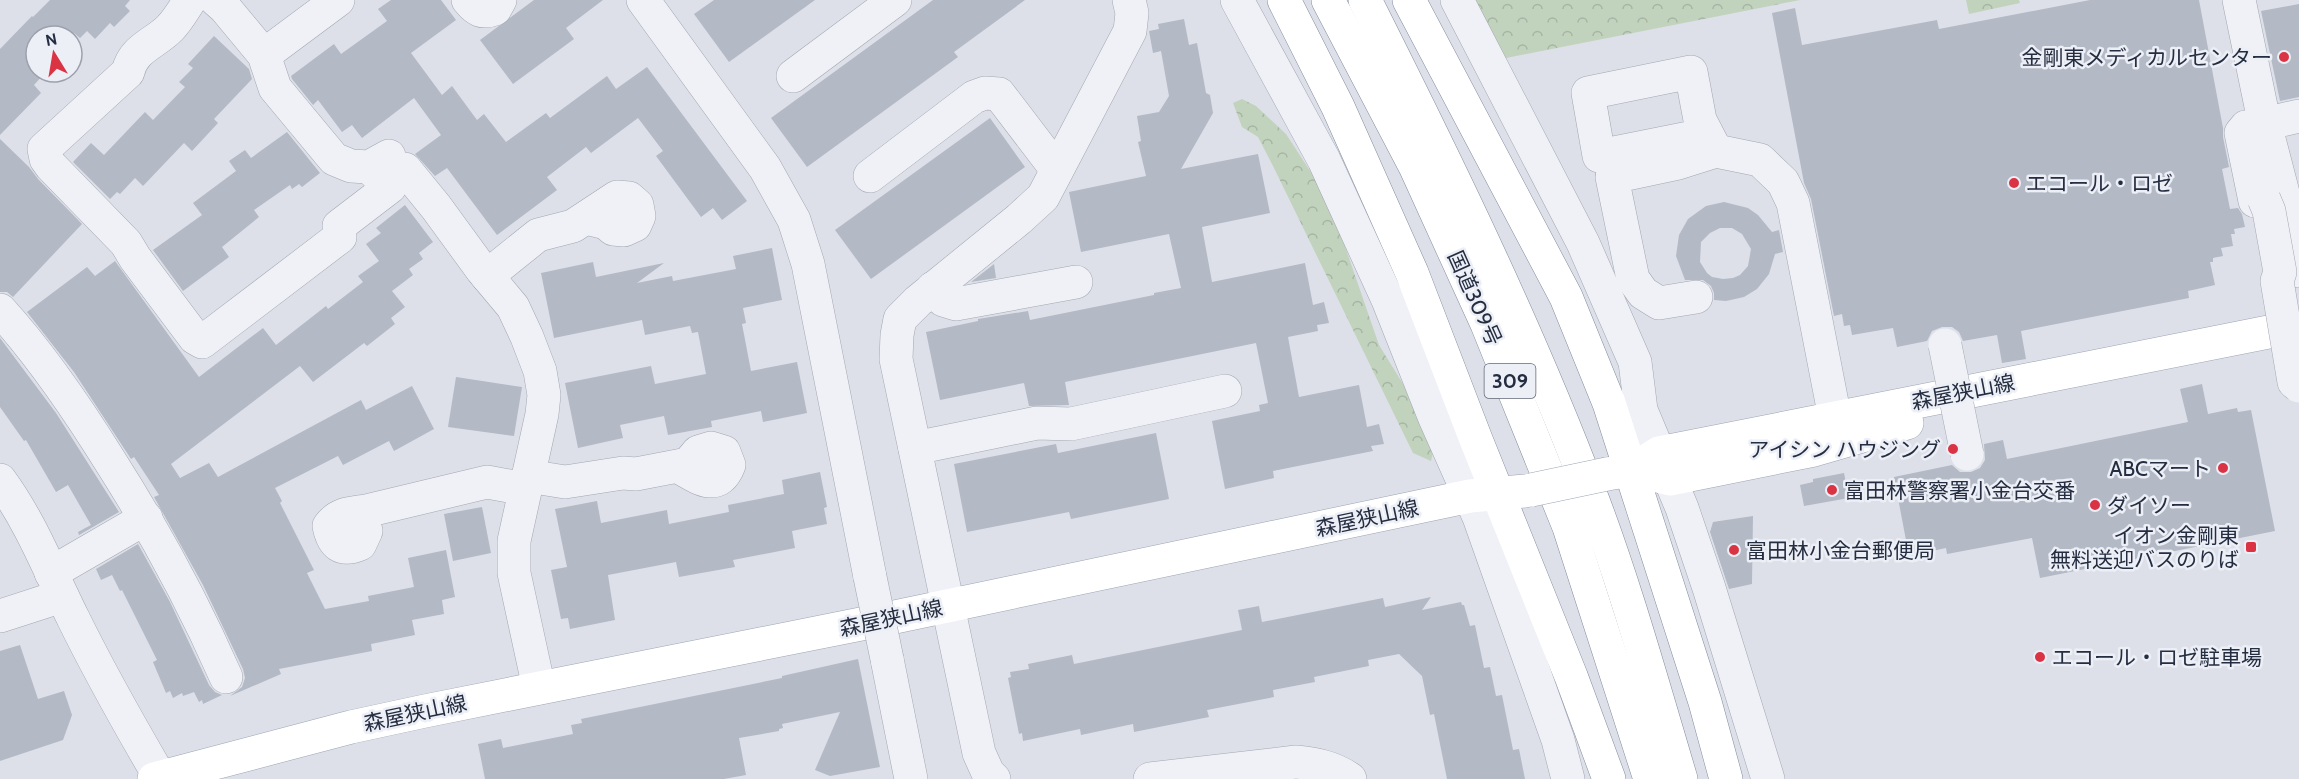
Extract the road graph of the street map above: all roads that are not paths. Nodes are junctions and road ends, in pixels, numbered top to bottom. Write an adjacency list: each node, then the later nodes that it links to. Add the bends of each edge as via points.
1 (190, 0): 20 (street, via 170,29 150,41 130,63 128,72 44,149 51,166 126,243 195,338 202,342 340,237 339,226 390,186)
2 (216, 0): 16 (street)
3 (338, 0): 16 (street)
4 (468, 0): 5 (street, via 477,11 487,12)
5 (501, 0)
6 (643, 0): 53 (street, bridge, via 765,168 794,220 808,264)
7 (895, 0): 17 (street)
8 (1129, 0): 21 (street, via 1130,31)
9 (1237, 0): 44 (street, via 1324,160 1388,300 1434,416)
10 (1284, 0): 44 (main road, 309, via 1343,117 1413,273)
11 (1328, 0): 59 (main road, 国道309号 / 309, via 1415,166 1487,324 1569,527)
12 (1365, 0): 60 (main road, 国道309号 / 309, via 1482,236 1589,490)
13 (1409, 0): 41 (main road, via 1566,297 1610,403)
14 (1457, 0): 40 (street, via 1583,243 1635,362 1641,410)
15 (2240, 0): 19 (street)
16 (264, 55): 20 (street, via 276,88 334,159 351,166)
17 (794, 76)
18 (2299, 116): 19 (street)
19 (2264, 124): 23 (street)
20 (388, 164): 26 (street, via 405,169)
21 (1057, 170): 22 (street, via 999,94 985,93 974,97); 28 (street, via 1043,197)
22 (870, 176)
23 (2274, 198): 25 (street); 34 (street, bridge, via 2268,211 2280,272 2277,280 2294,382)
24 (586, 218): 26 (street, via 573,226 538,235)
25 (2299, 271)
26 (487, 276): 43 (street, via 513,307 540,370 543,405)
27 (1076, 282): 28 (street, via 956,304 943,300)
28 (933, 288): 37 (street, via 900,319 897,335 896,359)
29 (1696, 297): 36 (street, via 1659,303 1643,293 1633,279 1612,177 1716,151 1760,160 1783,182 1793,203)
30 (0, 310): 46 (street, via 87,425)
31 (2299, 326): 36 (main road, 森屋狭山線)
32 (2299, 343): 40 (main road, 森屋狭山線, via 1937,414 1814,450)
33 (1945, 345): 38 (street, bridge)
34 (2299, 386)
35 (1225, 391): 37 (street, via 1071,424 1037,423)
36 (1835, 418): 40 (main road, 森屋狭山線)
37 (915, 448): 48 (street)
38 (1967, 453)
39 (677, 466): 43 (street, via 636,474)
40 (1664, 466): 41 (main road, 森屋狭山線); 62 (street, via 1728,646)
41 (1619, 472): 44 (main road, 森屋狭山線, bridge, via 1532,490); 61 (main road, via 1706,702)
42 (0, 480): 47 (street)
43 (527, 483): 45 (street, via 487,482); 51 (street, via 514,541 514,573)
44 (1484, 495): 48 (main road, 森屋狭山線); 57 (street); 58 (main road, via 1571,676)
45 (366, 511)
46 (146, 518): 47 (street); 50 (street)
47 (57, 584): 49 (street); 52 (street)
48 (948, 606): 51 (main road, 森屋狭山線); 54 (street, via 979,753)
49 (0, 616)
50 (226, 677)
51 (539, 688): 52 (main road, 森屋狭山線, via 351,727)
52 (158, 778)
53 (911, 779)
54 (994, 779)
55 (1150, 779): 56 (street, via 1296,762 1318,764)
56 (1350, 779)
57 (1568, 779)
58 (1609, 779)
59 (1650, 779)
60 (1681, 779)
61 (1726, 779)
62 (1768, 779)

